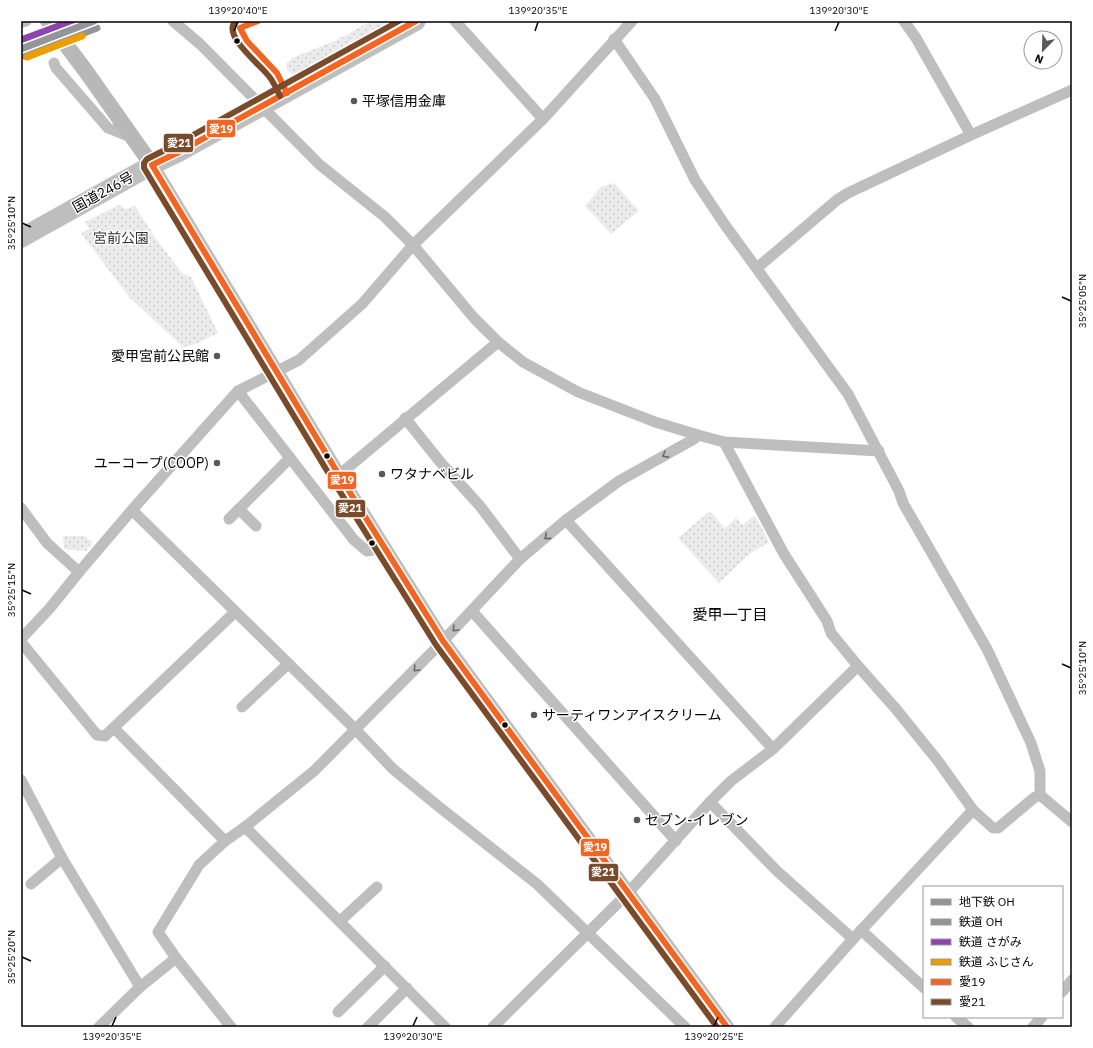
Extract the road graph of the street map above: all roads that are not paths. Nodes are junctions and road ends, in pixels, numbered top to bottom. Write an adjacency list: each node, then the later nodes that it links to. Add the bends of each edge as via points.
1 (26, 21): 8 (street)
2 (48, 21): 15 (main road)
3 (173, 21): 12 (street, via 200,44)
4 (416, 21): 12 (highway, 国道246号)
5 (455, 21): 13 (street)
6 (632, 21): 9 (street)
7 (904, 21): 14 (street)
8 (21, 22)
9 (614, 39): 13 (street); 19 (street, via 655,99 695,180)
10 (54, 62): 15 (street, via 56,68 108,128)
11 (1072, 90): 14 (street)
12 (262, 106): 16 (highway, 国道246号); 18 (street, via 320,165 386,217)
13 (543, 119): 18 (street)
14 (971, 135): 19 (street, via 848,193)
15 (133, 139): 16 (main road)
16 (152, 165): 17 (highway, 国道246号); 21 (street)
17 (21, 238)
18 (413, 245): 20 (street, via 474,318); 21 (street, via 362,304 299,360)
19 (757, 268): 26 (street, via 848,394)
20 (498, 342): 23 (street); 24 (street, via 523,362 578,392 655,422)
21 (277, 372): 22 (street); 28 (street)
22 (238, 391): 27 (street); 31 (street)
23 (405, 418): 28 (street); 36 (street, via 480,506)
24 (698, 435): 25 (street); 33 (street, one-way to 33, via 619,481)
25 (724, 442): 26 (street); 44 (street, via 784,554 832,633)
26 (879, 451): 50 (street, via 903,503 987,649 1031,743 1040,771)
27 (290, 458): 30 (street); 35 (street, via 354,540 366,551)
28 (339, 474): 35 (street)
29 (21, 508): 37 (street, via 47,543)
30 (239, 509): 32 (street); 34 (street)
31 (132, 510): 37 (street); 39 (street)
32 (229, 519)
33 (566, 520): 36 (street, one-way to 36); 48 (street)
34 (256, 526)
35 (383, 545): 41 (street)
36 (520, 559): 38 (street)
37 (79, 572): 40 (street)
38 (472, 611): 41 (street, one-way to 41); 56 (street)
39 (235, 612): 43 (street); 46 (street)
40 (21, 639)
41 (443, 641): 47 (street, one-way to 47); 60 (street)
42 (21, 642): 46 (street, via 97,734 105,736)
43 (288, 664): 45 (street); 47 (street)
44 (858, 666): 48 (street); 52 (street, via 896,709)
45 (242, 706)
46 (114, 728): 55 (street)
47 (356, 730): 54 (street, via 314,771); 63 (street, via 393,769 537,884)
48 (772, 748): 51 (street, via 731,781)
49 (21, 780): 57 (street)
50 (1040, 795): 52 (street, via 998,828 993,828); 53 (street)
51 (710, 802): 56 (street); 64 (street, via 777,871)
52 (973, 810): 62 (street)
53 (1072, 822)
54 (245, 827): 55 (street); 61 (street)
55 (225, 841): 65 (street, via 199,865 158,932)
56 (676, 841): 60 (street)
57 (62, 858): 58 (street); 68 (street)
58 (31, 884)
59 (377, 888): 61 (street)
60 (628, 893): 63 (street); 80 (street)
61 (340, 922): 66 (street)
62 (861, 930): 64 (street); 69 (street)
63 (587, 933): 78 (street); 79 (street)
64 (852, 939): 81 (street)
65 (176, 958): 68 (street); 76 (street)
66 (385, 966): 70 (street); 72 (street, via 351,1004)
67 (1072, 980): 71 (street)
68 (140, 987): 75 (street)
69 (923, 987)
70 (407, 988): 74 (street); 77 (street)
71 (1063, 991)
72 (338, 1012)
73 (957, 1018): 82 (street)
74 (374, 1025)
75 (99, 1027)
76 (231, 1027)
77 (445, 1027)
78 (493, 1027)
79 (685, 1027)
80 (727, 1027)
81 (775, 1027)
82 (968, 1027)

